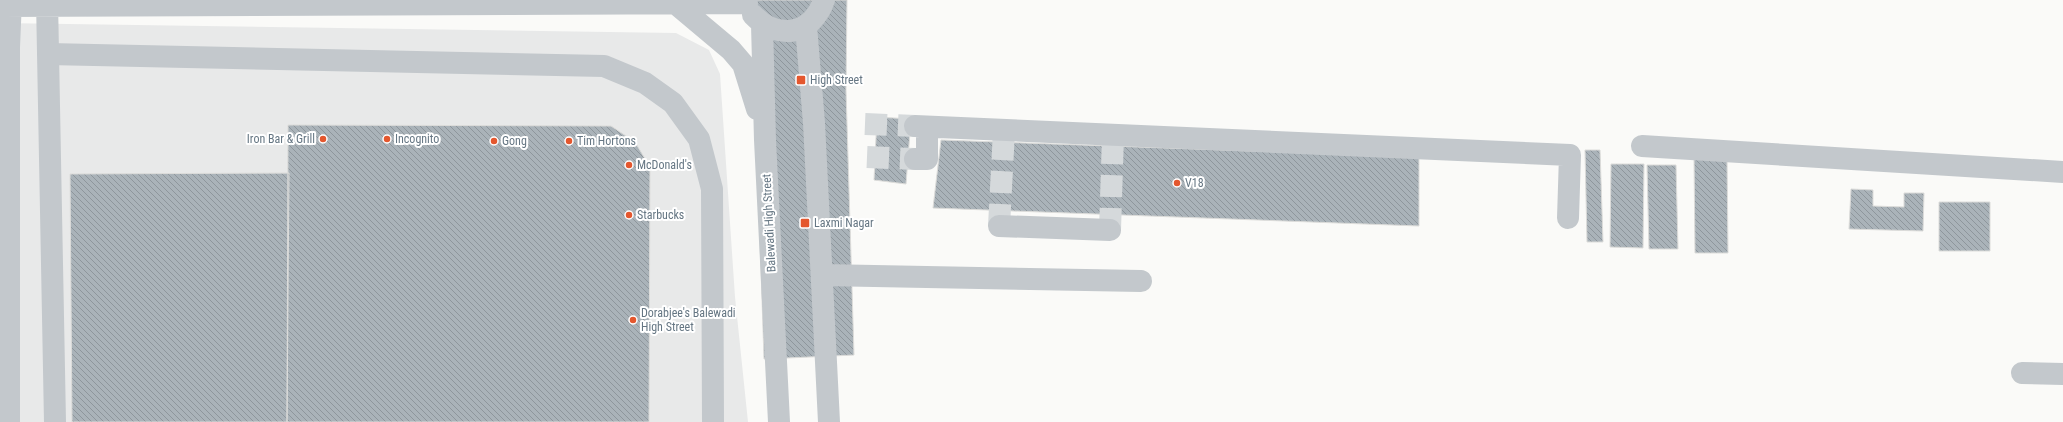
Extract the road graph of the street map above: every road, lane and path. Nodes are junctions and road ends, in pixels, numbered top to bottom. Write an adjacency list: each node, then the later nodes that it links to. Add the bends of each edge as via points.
1 (824, 0): 8 (street, via 815,19)
2 (676, 1): 3 (street); 4 (street); 10 (street, via 743,64)
3 (746, 1): 7 (street, via 752,14)
4 (270, 2): 5 (street)
5 (47, 3): 6 (street); 9 (street)
6 (8, 4): 21 (street)
7 (762, 24): 8 (street, via 784,32); 10 (street, Balewadi High Street)
8 (806, 26): 17 (street)
9 (48, 54): 22 (street); 23 (street, via 604,66 645,83 673,103 699,139 712,189)
10 (765, 140): 24 (street, Balewadi High Street)
11 (1642, 146): 13 (street)
12 (915, 160): 14 (street, via 927,159 921,126 1570,156)
13 (2063, 172)
14 (1568, 218)
15 (999, 226): 16 (street)
16 (1110, 230)
17 (822, 275): 18 (street); 25 (street)
18 (1141, 281)
19 (2022, 373): 20 (street)
20 (2063, 374)
21 (9, 422)
22 (55, 422)
23 (713, 422)
24 (779, 422)
25 (829, 422)

